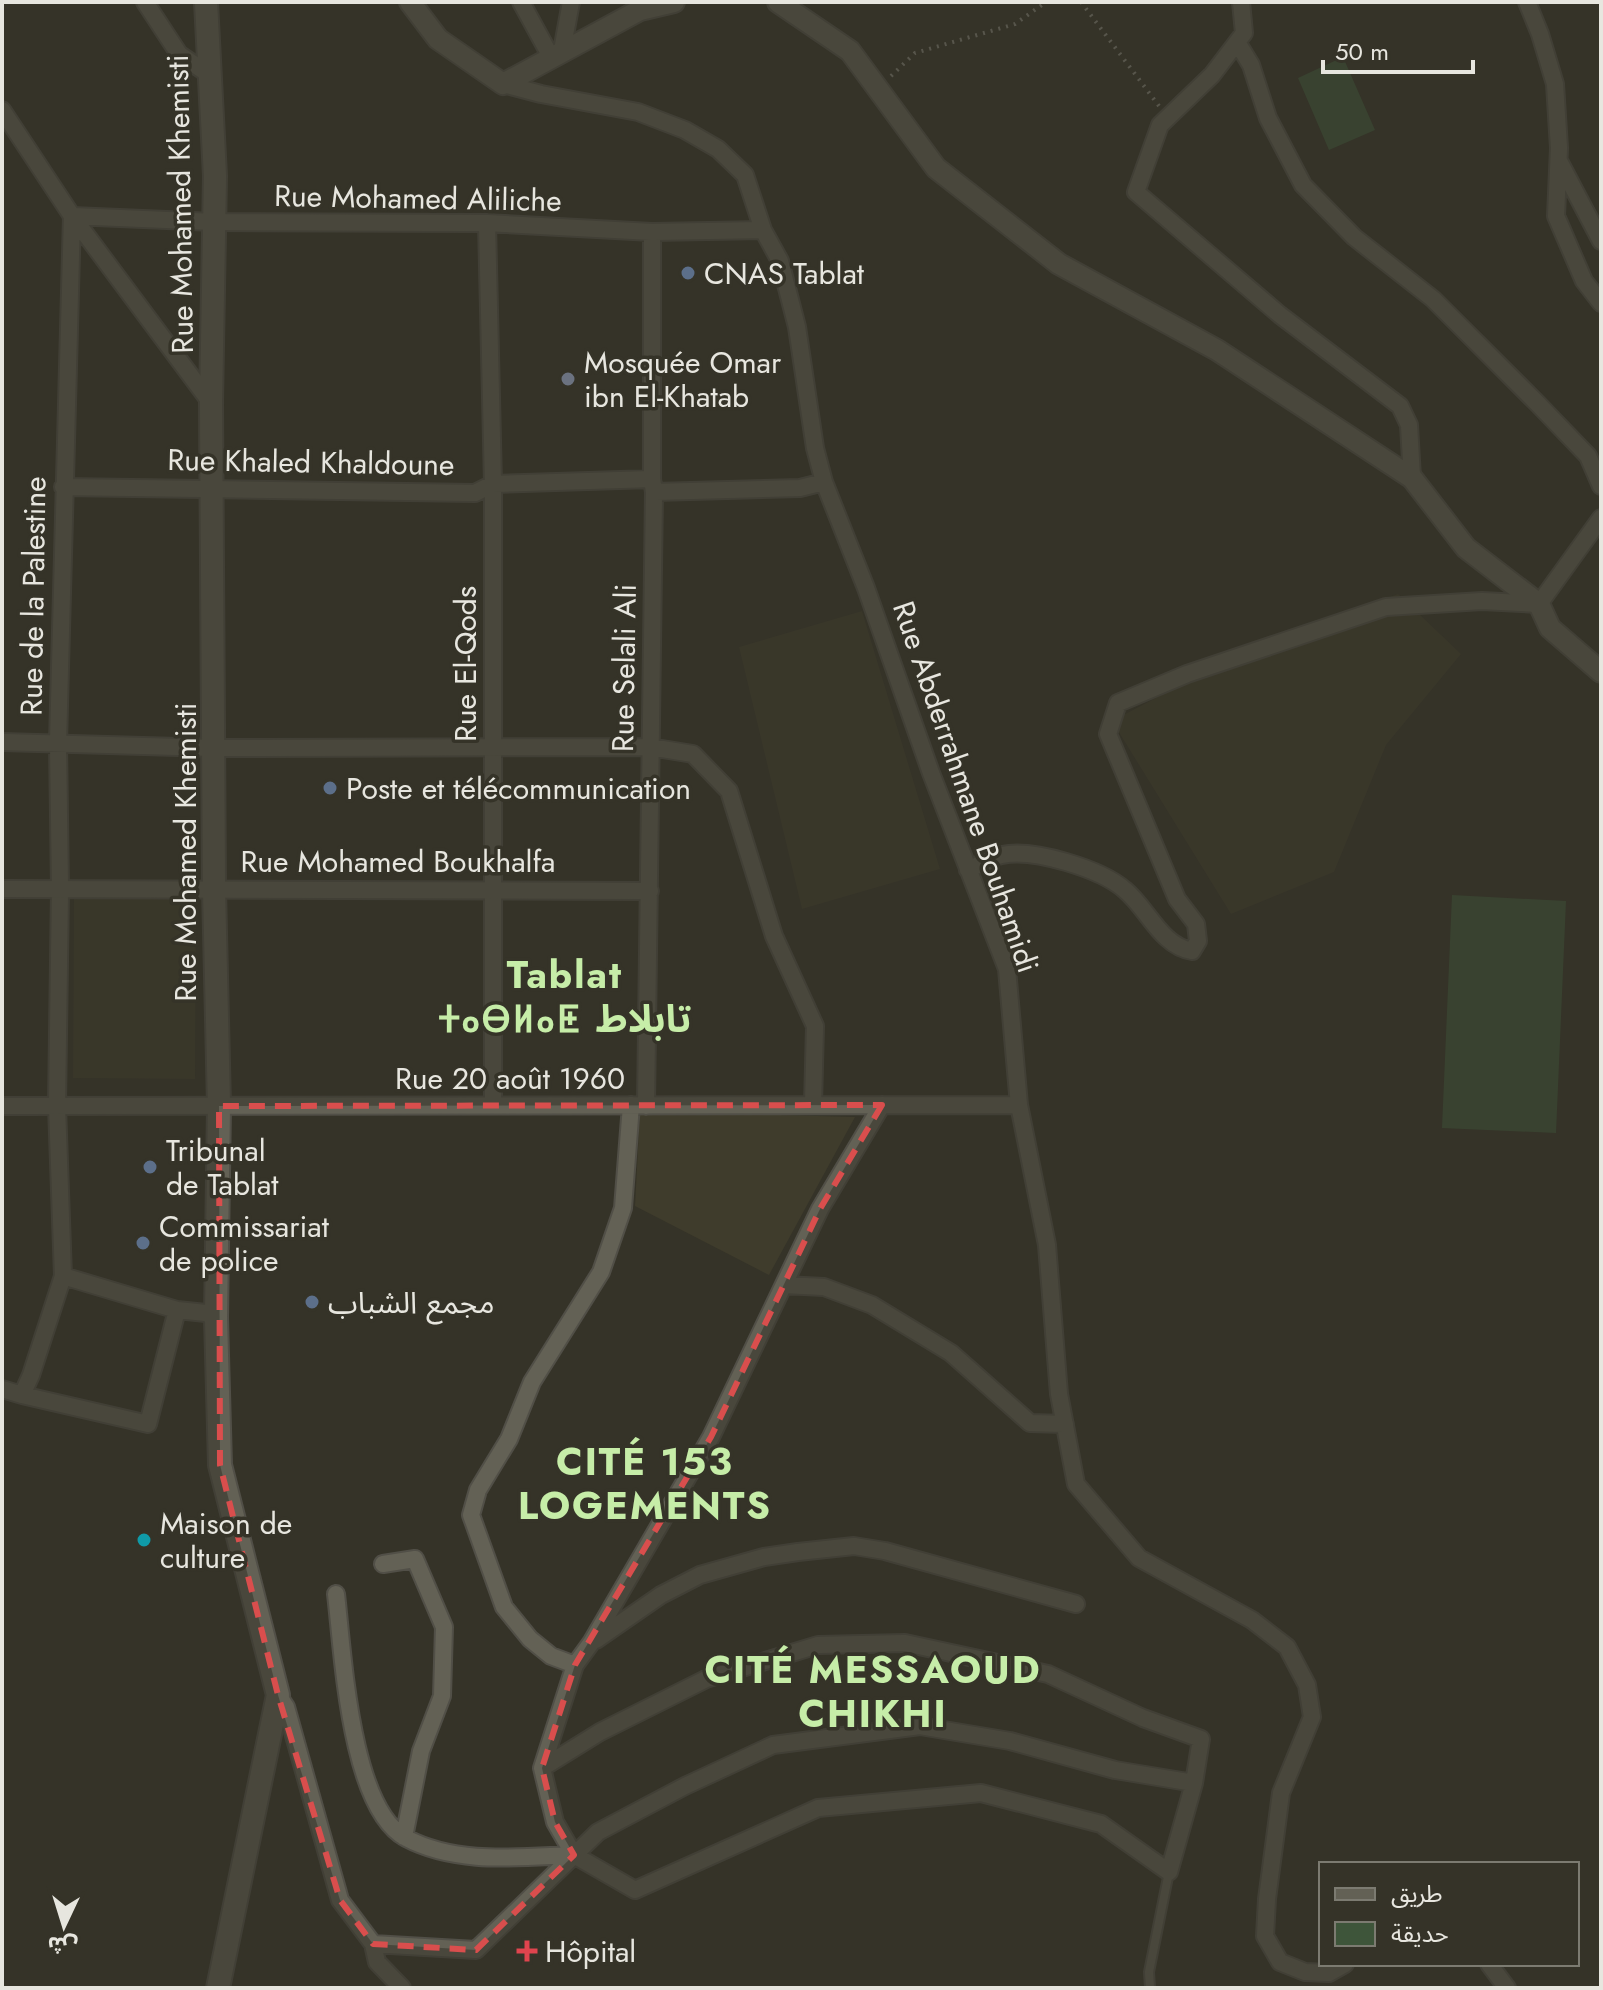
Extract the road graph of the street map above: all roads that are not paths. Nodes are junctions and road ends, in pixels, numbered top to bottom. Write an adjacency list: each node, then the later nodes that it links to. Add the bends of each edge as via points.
1 (145, 2): 12 (street, via 179,54)
2 (206, 2): 12 (main road, Rue Mohamed Khemisti)
3 (410, 2): 13 (street, via 438,39)
4 (521, 2): 11 (street)
5 (571, 2): 11 (street)
6 (674, 2): 11 (street, via 640,10)
7 (778, 2): 24 (street, via 850,51 936,168 1059,264 1217,350)
8 (1241, 2): 10 (street, via 1244,33)
9 (1527, 2): 15 (street, via 1555,84)
10 (1237, 42): 24 (street, via 1212,75 1160,125 1136,192 1280,315 1400,406 1409,425); 28 (street, via 1303,185 1354,237 1433,299 1538,404 1588,456)
11 (557, 54): 13 (street)
12 (211, 76): 17 (main road, Rue Mohamed Khemisti)
13 (503, 84): 19 (street, via 638,112 696,136 745,175)
14 (2, 110): 16 (street)
15 (1559, 159): 21 (street); 22 (street, via 1556,216 1584,281)
16 (72, 216): 17 (street, Rue Mohamed Aliliche); 23 (street); 29 (street, Rue de la Palestine)
17 (214, 222): 18 (street, Rue Mohamed Aliliche); 23 (main road, Rue Mohamed Khemisti)
18 (487, 223): 20 (street, Rue Mohamed Aliliche); 26 (street, Rue El-Qods)
19 (763, 230): 20 (street, Rue Mohamed Aliliche); 25 (street, Rue Abderrahmane Bouhamidi, via 780,261 797,327)
20 (652, 232): 27 (street, Rue Selali Ali)
21 (1601, 241)
22 (1601, 303)
23 (211, 403): 30 (main road, Rue Mohamed Khemisti)
24 (1412, 478): 32 (street, via 1466,548)
25 (824, 482): 27 (street, Rue Khaled Khaldoune, via 800,488); 39 (street, Rue Abderrahmane Bouhamidi)
26 (493, 484): 27 (street, Rue Khaled Khaldoune); 30 (street, Rue Khaled Khaldoune, via 475,493); 38 (street, Rue El-Qods)
27 (653, 486): 36 (street, Rue Selali Ali)
28 (1601, 486)
29 (63, 487): 30 (street, Rue Khaled Khaldoune); 35 (street, Rue de la Palestine)
30 (213, 488): 37 (main road, Rue Mohamed Khemisti)
31 (1601, 518): 32 (street)
32 (1539, 604): 33 (street, via 1550,628); 39 (street, via 1482,601 1386,607 1187,674 1118,703 1108,734 1177,899 1196,924 1198,941 1192,951 1177,948 1124,889 1061,860 1001,855)
33 (1601, 672)
34 (2, 742): 35 (street)
35 (58, 743): 37 (street); 41 (street, Rue de la Palestine)
36 (650, 747): 38 (street); 44 (street, Rue Selali Ali); 46 (street, via 693,754 729,791 774,936 815,1026)
37 (214, 748): 38 (street); 42 (main road, Rue Mohamed Khemisti)
38 (493, 748): 43 (street, Rue El-Qods)
39 (968, 870): 48 (street, Rue Abderrahmane Bouhamidi, via 1007,969)
40 (2, 889): 41 (street, Rue Mohamed Boukhalfa)
41 (60, 889): 42 (street, Rue Mohamed Boukhalfa); 50 (street, Rue de la Palestine)
42 (214, 889): 43 (street, Rue Mohamed Boukhalfa); 51 (main road, Rue Mohamed Khemisti)
43 (493, 889): 44 (street, Rue Mohamed Boukhalfa); 45 (street, Rue El-Qods)
44 (650, 891): 52 (street, Rue Selali Ali)
45 (493, 1105): 51 (street, Rue 20 août 1960); 52 (street, Rue 20 août 1960)
46 (813, 1105): 47 (street, Rue 20 août 1960); 52 (street, Rue 20 août 1960)
47 (882, 1105): 48 (street, Rue 20 août 1960); 54 (street, via 820,1209)
48 (1019, 1105): 59 (street, Rue Abderrahmane Bouhamidi, via 1047,1245)
49 (2, 1106): 50 (street, Rue 20 août 1960)
50 (57, 1106): 51 (street, Rue 20 août 1960); 53 (street, Rue de la Palestine)
51 (219, 1106): 56 (main road, Rue Mohamed Khemisti)
52 (639, 1106): 64 (street, Rue Selali Ali, via 623,1208 601,1272 532,1382 509,1439 478,1490 471,1515 504,1607 530,1639 551,1656)
53 (63, 1276): 55 (street); 58 (street, Rue de la Palestine)
54 (784, 1285): 59 (street, via 824,1287 872,1305 951,1353 1030,1423); 63 (street, via 711,1437)
55 (177, 1310): 56 (street); 58 (street, via 148,1424)
56 (216, 1318): 65 (main road, Rue Mohamed Khemisti, via 220,1465)
57 (2, 1389): 58 (street)
58 (22, 1395)
59 (1065, 1424): 72 (street, Rue Abderrahmane Bouhamidi, via 1076,1484 1139,1558 1252,1620 1287,1647 1307,1685 1312,1717 1281,1793 1265,1936 1280,1962 1305,1972 1329,1973)
60 (383, 1564): 68 (street, via 415,1559 444,1627 442,1696 421,1751)
61 (336, 1594): 68 (street, via 356,1748 385,1821)
62 (1076, 1604): 63 (street, via 854,1546 764,1557 700,1575)
63 (591, 1643): 64 (street)
64 (575, 1665): 66 (street)
65 (278, 1695): 71 (street, via 286,1707 340,1900); 74 (main road)
66 (542, 1768): 67 (street, via 706,1679 818,1645 905,1643 1048,1674 1201,1739); 69 (street, via 555,1822)
67 (1194, 1783): 69 (street, via 920,1726 773,1745 598,1832); 70 (street)
68 (404, 1837): 69 (street, via 462,1856)
69 (574, 1855): 70 (street, via 635,1890 818,1808 981,1793 1101,1824); 71 (street, via 476,1950)
70 (1169, 1872): 76 (lane)
71 (373, 1944): 75 (street, via 377,1962)
72 (1341, 1966)
73 (1490, 1966): 77 (street)
74 (218, 1988)
75 (402, 1988)
76 (1150, 1988)
77 (1507, 1988)

